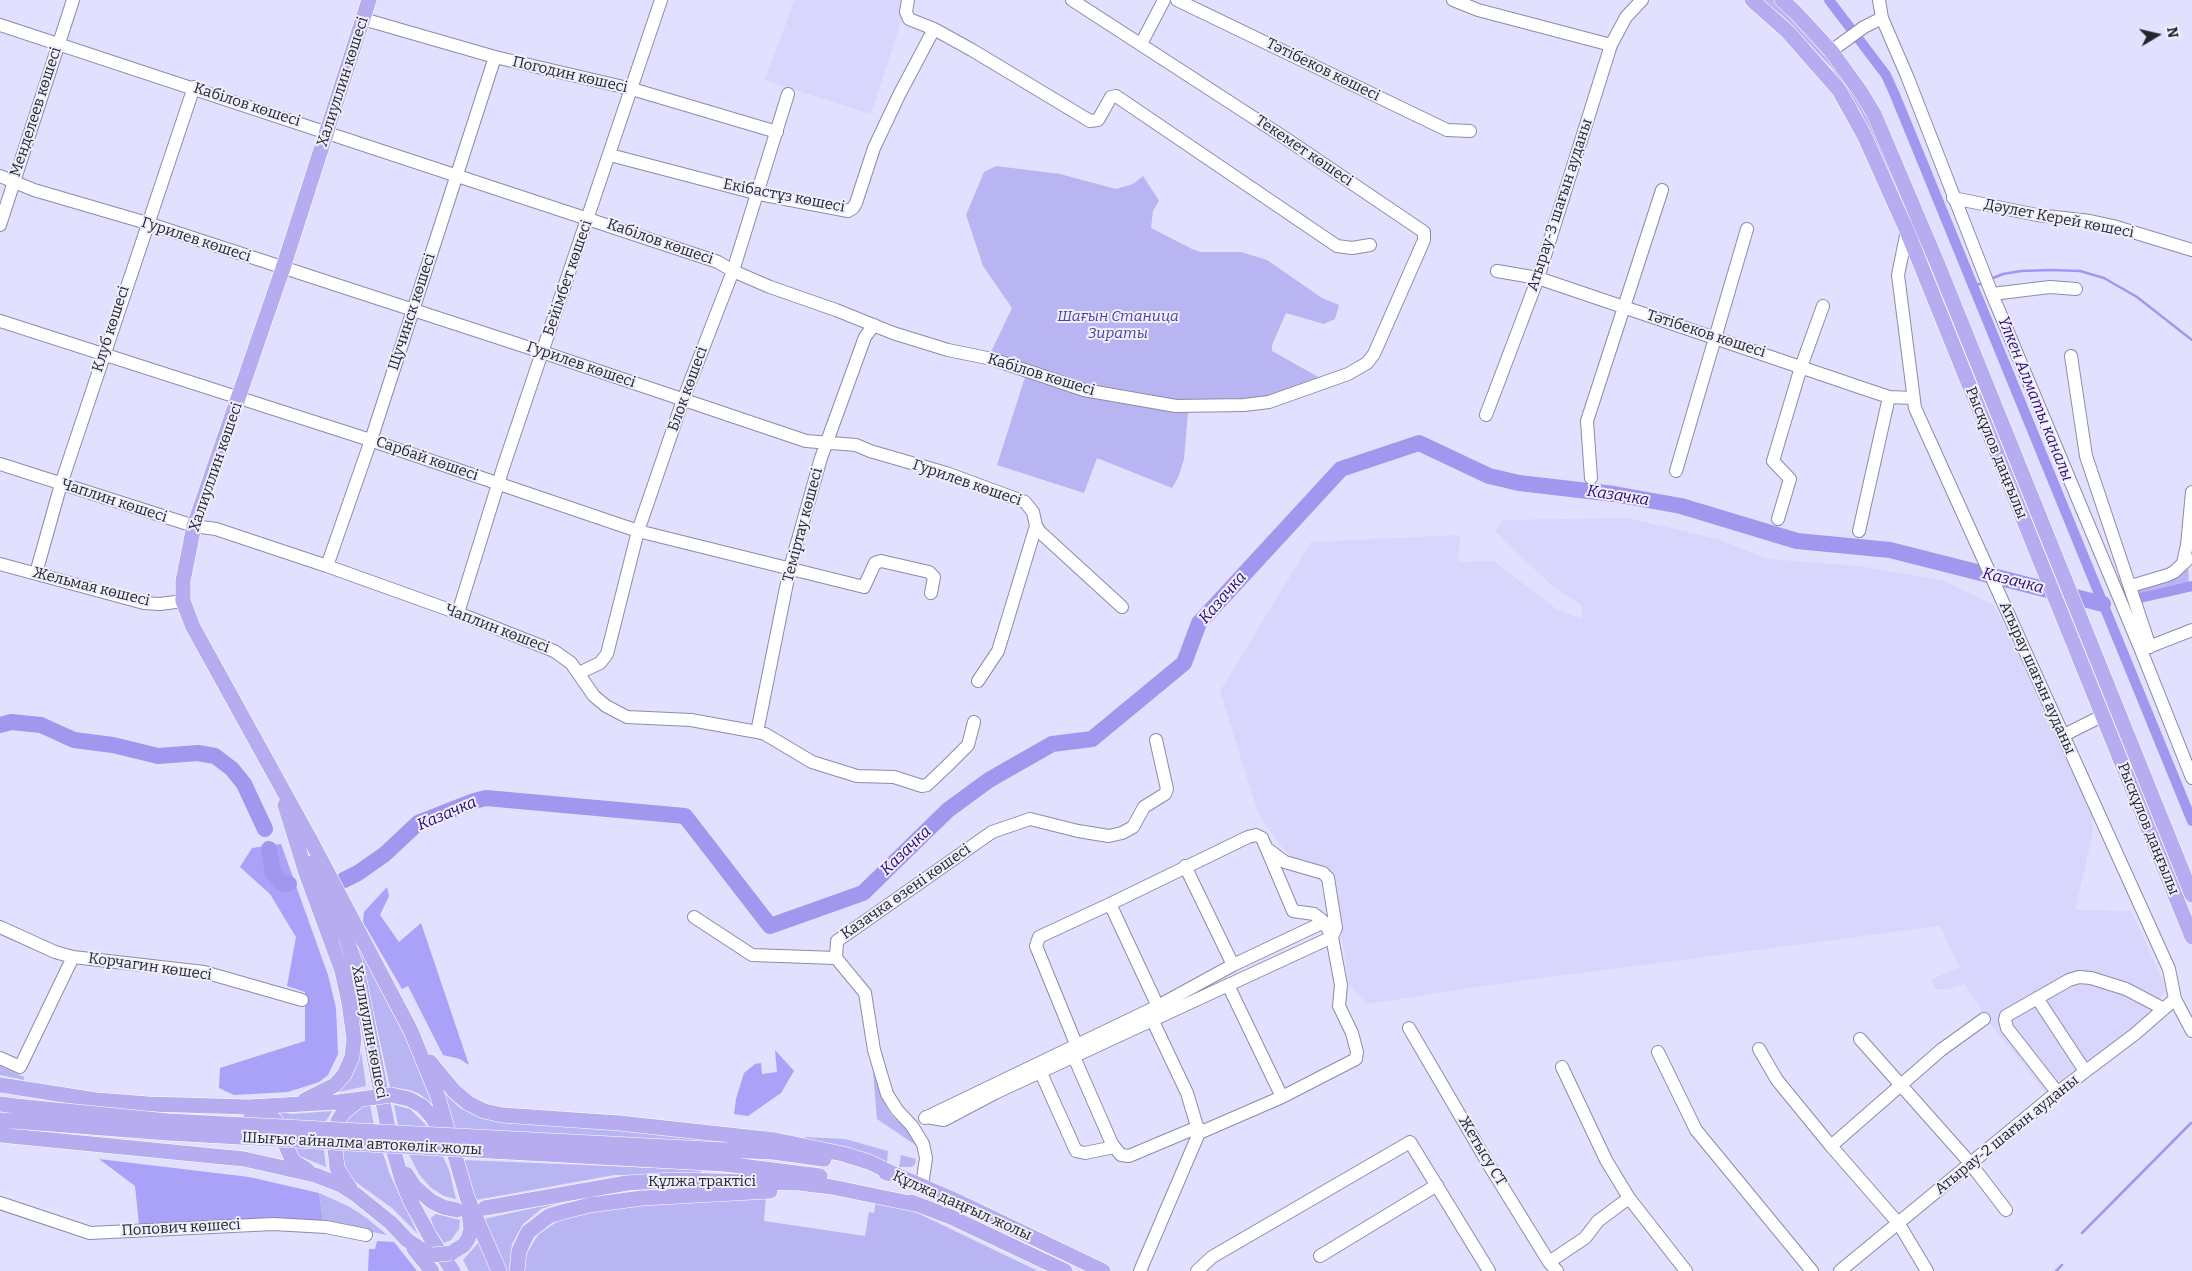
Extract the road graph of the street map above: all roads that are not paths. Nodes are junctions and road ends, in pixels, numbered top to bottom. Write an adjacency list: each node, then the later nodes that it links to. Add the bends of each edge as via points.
1 (73, 0): 17 (street, Менделеев көшесі)
2 (369, 0): 14 (main road, Халиуллин көшесі)
3 (661, 0): 23 (street, Бейімбет көшесі)
4 (908, 0): 16 (street, via 907,16)
5 (1072, 0): 18 (street, Текемет көшесі)
6 (1164, 0): 18 (street)
7 (1178, 0): 25 (street, Тәтібеков көшесі, via 1447,130)
8 (1453, 0): 19 (street, via 1478,10)
9 (1642, 0): 19 (street, Атырау-3 шағын ауданы, via 1626,17)
10 (1752, 0): 39 (main road, Рысқұлов даңғылы, via 1788,32 1839,90 1864,135)
11 (1782, 0): 20 (main road, Рысқұлов даңғылы)
12 (1879, 0): 13 (street)
13 (1882, 18): 20 (street, via 1864,26); 34 (street)
14 (363, 19): 21 (street, Погодин көшесі); 26 (main road, Халиуллин көшесі)
15 (0, 25): 17 (street, Кабілов көшесі)
16 (934, 29): 33 (street, Екібастұз көшесі, via 874,148 853,208 848,211); 40 (street, via 1090,121 1098,120 1111,97 1116,96 1337,246)
17 (59, 44): 22 (street, Кабілов көшесі); 31 (street, Менделеев көшесі)
18 (1141, 44): 55 (street, Текемет көшесі, via 1424,232 1424,240)
19 (1611, 45): 45 (street, Атырау-3 шағын ауданы)
20 (1837, 47): 97 (main road, Рысқұлов даңғылы, via 1874,114 1942,274)
21 (495, 57): 23 (street, Погодин көшесі); 29 (street, Щучинск көшесі)
22 (194, 87): 26 (street, Кабілов көшесі); 36 (street, Клуб көшесі)
23 (632, 89): 27 (street, Погодин көшесі); 28 (street, Бейімбет көшесі)
24 (788, 94): 27 (street, Блок көшесі)
25 (1470, 130)
26 (327, 131): 29 (street, Кабілов көшесі); 42 (main road, Халиуллин көшесі)
27 (777, 132): 33 (street, Блок көшесі)
28 (610, 155): 33 (street, Екібастұз көшесі); 35 (street, Бейімбет көшесі)
29 (457, 175): 35 (street, Кабілов көшесі); 50 (street, Щучинск көшесі)
30 (0, 176): 31 (street, Гурилев көшесі)
31 (14, 180): 36 (street, Гурилев көшесі, via 34,190); 37 (street, Менделеев көшесі)
32 (1662, 190): 49 (street)
33 (759, 194): 43 (street, Блок көшесі)
34 (1953, 198): 41 (street, Дәулет Керей көшесі, via 2037,216 2113,226); 47 (street)
35 (588, 218): 43 (street, Кабілов көшесі, via 718,262); 54 (street, Бейімбет көшесі)
36 (147, 223): 42 (street, Гурилев көшесі); 56 (street, Клуб көшесі)
37 (0, 225)
38 (1747, 229): 53 (street)
39 (1907, 231): 61 (street, Атырау шағын ауданы, via 1898,275); 91 (main road, Рысқұлов даңғылы)
40 (1370, 245)
41 (2192, 250)
42 (283, 268): 50 (street, Гурилев көшесі); 60 (main road, Халиуллин көшесі)
43 (733, 271): 52 (street, Кабілов көшесі); 62 (street, Блок көшесі)
44 (1497, 271): 45 (street, Тәтібеков көшесі)
45 (1538, 278): 49 (street, Тәтібеков көшесі); 63 (street, Атырау-3 шағын ауданы)
46 (2076, 289): 47 (street, via 2050,286)
47 (1992, 294): 88 (street)
48 (1823, 306): 58 (street)
49 (1624, 307): 53 (street, Тәтібеков көшесі); 68 (street, via 1587,421)
50 (412, 311): 54 (street, Гурилев көшесі); 64 (street, Щучинск көшесі)
51 (0, 321): 56 (street, Сарбай көшесі)
52 (874, 326): 55 (street, Кабілов көшесі, via 948,350 992,359 1084,390 1176,406 1269,402 1348,374 1367,363); 65 (street, Теміртау көшесі, via 865,337)
53 (1715, 337): 58 (street, Тәтібеков көшесі); 67 (street)
54 (542, 352): 62 (street, Гурилев көшесі); 69 (street, Бейімбет көшесі)
55 (1374, 354)
56 (103, 355): 60 (street, Сарбай көшесі); 70 (street, Клуб көшесі)
57 (2071, 356): 82 (street, via 2086,456)
58 (1802, 366): 59 (street, Тәтібеков көшесі); 72 (street, via 1774,460 1790,479)
59 (1889, 397): 61 (street, Тәтібеков көшесі); 75 (street)
60 (239, 398): 64 (street, Сарбай көшесі); 73 (main road, Халиуллин көшесі)
61 (1913, 398): 94 (street, Атырау шағын ауданы, via 1914,408)
62 (683, 400): 65 (street, Гурилев көшесі, via 806,441); 76 (street, Блок көшесі)
63 (1486, 415)
64 (371, 440): 69 (street, Сарбай көшесі); 79 (street, Щучинск көшесі)
65 (826, 442): 74 (street, Гурилев көшесі, via 856,445 1025,502 1033,512); 80 (street, Теміртау көшесі)
66 (0, 464): 70 (street, Чаплин көшесі)
67 (1676, 471)
68 (1591, 478)
69 (498, 483): 76 (street, Сарбай көшесі); 86 (street, Бейімбет көшесі)
70 (61, 484): 73 (street, Чаплин көшесі); 81 (street, Клуб көшесі)
71 (2192, 492): 77 (street)
72 (1778, 519)
73 (194, 526): 79 (street, Чаплин көшесі, via 216,529); 84 (main road, Халиуллин көшесі)
74 (1036, 526): 85 (street, Гурилев көшесі); 90 (street, via 998,651)
75 (1859, 530)
76 (638, 531): 80 (street, Сарбай көшесі); 89 (street, Блок көшесі, via 607,654 600,663)
77 (2187, 560): 82 (street, via 2168,575)
78 (0, 564): 81 (street, Жельмая көшесі)
79 (328, 566): 86 (street, Чаплин көшесі)
80 (790, 568): 83 (street, Сарбай көшесі, via 864,587 875,563 881,561 929,572 934,577); 93 (street, Теміртау көшесі)
81 (36, 573): 84 (street, Жельмая көшесі, via 144,603)
82 (2131, 586): 88 (street)
83 (931, 594)
84 (182, 601): 95 (main road, Халиуллин көшесі)
85 (1122, 607)
86 (458, 613): 89 (street, Чаплин көшесі, via 554,651)
87 (2192, 630): 88 (street)
88 (2145, 649): 98 (street)
89 (579, 673): 93 (street, Чаплин көшесі, via 594,696 627,717 691,720)
90 (978, 681)
91 (2102, 716): 94 (street); 99 (main road, Рысқұлов даңғылы)
92 (974, 722): 93 (street, Чаплин көшесі, via 968,745 922,786 894,777 857,776 812,762)
93 (757, 732)
94 (2064, 735): 117 (street, Атырау шағын ауданы, via 2169,969)
95 (256, 739): 100 (main road, Халлиулин көшесі); 105 (main road, Халиуллин көшесі)
96 (1156, 740): 112 (street, Казачка өзені көшесі, via 1167,789 1165,794 1144,807 1133,827 1109,836 1030,819 992,832 837,941)
97 (2145, 776): 99 (main road); 103 (main road, Рысқұлов даңғылы)
98 (2192, 778)
99 (2129, 782): 110 (main road, Рысқұлов даңғылы)
100 (284, 802): 140 (main road, via 342,971 354,1039 349,1067 335,1086 309,1100); 141 (main road, Халлиулин көшесі, via 357,969)
101 (1268, 849): 102 (street, via 1262,838 1248,836); 107 (street, via 1294,911 1314,914); 109 (street, via 1284,862 1323,873 1328,878 1336,928)
102 (1185, 866): 104 (street); 113 (street)
103 (2192, 895)
104 (1110, 904): 119 (street); 125 (street, via 1039,937 1036,942)
105 (348, 912): 122 (main road, Халлиулин көшесі)
106 (694, 917): 112 (street, via 752,955)
107 (1324, 922): 109 (street); 113 (street)
108 (0, 927): 111 (street, Корчагин көшесі)
109 (1332, 937): 114 (street); 137 (street, via 1341,985 1339,1006 1352,1033 1356,1059)
110 (2192, 937)
111 (73, 957): 116 (street, Корчагин көшесі, via 204,972); 129 (street, via 20,1067)
112 (836, 958): 144 (street, Казачка өзені көшесі, via 865,992 874,1050 887,1094)
113 (1233, 965): 119 (street)
114 (1228, 985): 119 (street); 137 (street)
115 (2037, 998): 118 (street, via 2070,980 2092,978 2126,989); 131 (street); 135 (street, via 2006,1016 2005,1020 2007,1028)
116 (302, 1000)
117 (2174, 1000): 118 (street, Атырау-2 шағын ауданы); 123 (street, Атырау шағын ауданы)
118 (2164, 1009): 131 (street, Атырау-2 шағын ауданы)
119 (1155, 1014): 125 (street); 128 (street); 145 (street, via 1187,1093)
120 (1984, 1019): 134 (street)
121 (1409, 1028): 170 (street, Жетысу СТ)
122 (410, 1030): 151 (main road, Халлиулин көшесі, via 438,1097); 154 (main road, via 446,1082 468,1103 484,1111 775,1140 843,1154)
123 (2192, 1031)
124 (1860, 1039): 134 (street)
125 (1076, 1044): 142 (street)
126 (1759, 1049): 148 (street, via 1777,1080)
127 (1658, 1052): 181 (street, via 1696,1130)
128 (1074, 1057): 132 (street); 149 (street)
129 (0, 1058)
130 (1562, 1067): 160 (street, via 1606,1160)
131 (2085, 1071): 135 (street, Атырау-2 шағын ауданы)
132 (1041, 1073): 142 (street, via 944,1120); 149 (street, via 1076,1151 1085,1153)
133 (0, 1085): 140 (main road, via 140,1104)
134 (1901, 1085): 148 (street); 152 (street)
135 (2057, 1092): 152 (street, Атырау-2 шағын ауданы)
136 (0, 1094): 153 (main road, via 150,1111 270,1116 277,1124 294,1162)
137 (1282, 1097): 145 (street)
138 (364, 1098): 140 (main road); 151 (main road, bridge, via 391,1095 422,1106 440,1128); 158 (main road, via 343,1113 334,1138 337,1168)
139 (8, 1105): 147 (main road, bridge)
140 (282, 1106)
141 (384, 1109): 164 (main road, via 402,1164 414,1186 431,1201); 173 (main road, Халлиулин көшесі, via 410,1200)
142 (926, 1117): 144 (street)
143 (7, 1120): 147 (main road, Шығыс айналма автокөлік жолы, bridge, via 168,1134)
144 (912, 1126): 156 (street, Казачка өзені көшесі, via 923,1144 926,1158)
145 (1198, 1130): 149 (street, via 1129,1156 1121,1155); 178 (street)
146 (0, 1135): 153 (main road, via 244,1159)
147 (422, 1140): 150 (main road, Шығыс айналма автокөлік жолы, bridge)
148 (1831, 1146): 166 (street)
149 (1114, 1147)
150 (725, 1157): 154 (main road, Құлжа даңғыл жолы, via 773,1152 825,1159); 162 (main road, Құлжа даңғыл жолы, via 853,1182)
151 (455, 1160): 159 (main road, Халлиулин көшесі)
152 (1970, 1163): 165 (street); 166 (street, Атырау-2 шағын ауданы)
153 (315, 1175): 158 (main road)
154 (896, 1175): 156 (main road, Құлжа даңғыл жолы)
155 (1437, 1185): 169 (street); 171 (street); 179 (street, via 1410,1142 1212,1257)
156 (922, 1186): 177 (main road, Құлжа даңғыл жолы)
157 (863, 1193): 162 (main road, Құлжа трактісі); 163 (main road, Құлжа трактісі, via 799,1183 672,1180 627,1183); 175 (main road, via 730,1192 642,1198 581,1207 549,1216 528,1232 519,1252)
158 (355, 1194): 168 (main road)
159 (467, 1197): 168 (main road, bridge, via 471,1222 464,1245 451,1253 433,1255); 174 (main road, Халлиулин көшесі)
160 (1629, 1198): 170 (street, via 1598,1221 1585,1238); 180 (street)
161 (0, 1204): 167 (street, Попович көшесі, via 90,1233 273,1224 326,1227)
162 (919, 1205): 176 (main road, Құлжа даңғыл жолы)
163 (485, 1208)
164 (457, 1210)
165 (2006, 1210)
166 (1899, 1224): 182 (street, Атырау-2 шағын ауданы); 183 (street)
167 (366, 1235)
168 (407, 1240): 172 (main road)
169 (1320, 1256)
170 (1553, 1266)
171 (1485, 1270)
172 (432, 1271)
173 (453, 1271)
174 (499, 1271)
175 (516, 1271)
176 (1065, 1271)
177 (1103, 1271)
178 (1140, 1271)
179 (1197, 1271)
180 (1686, 1271)
181 (1812, 1271)
182 (1840, 1271)
183 (1926, 1271)

